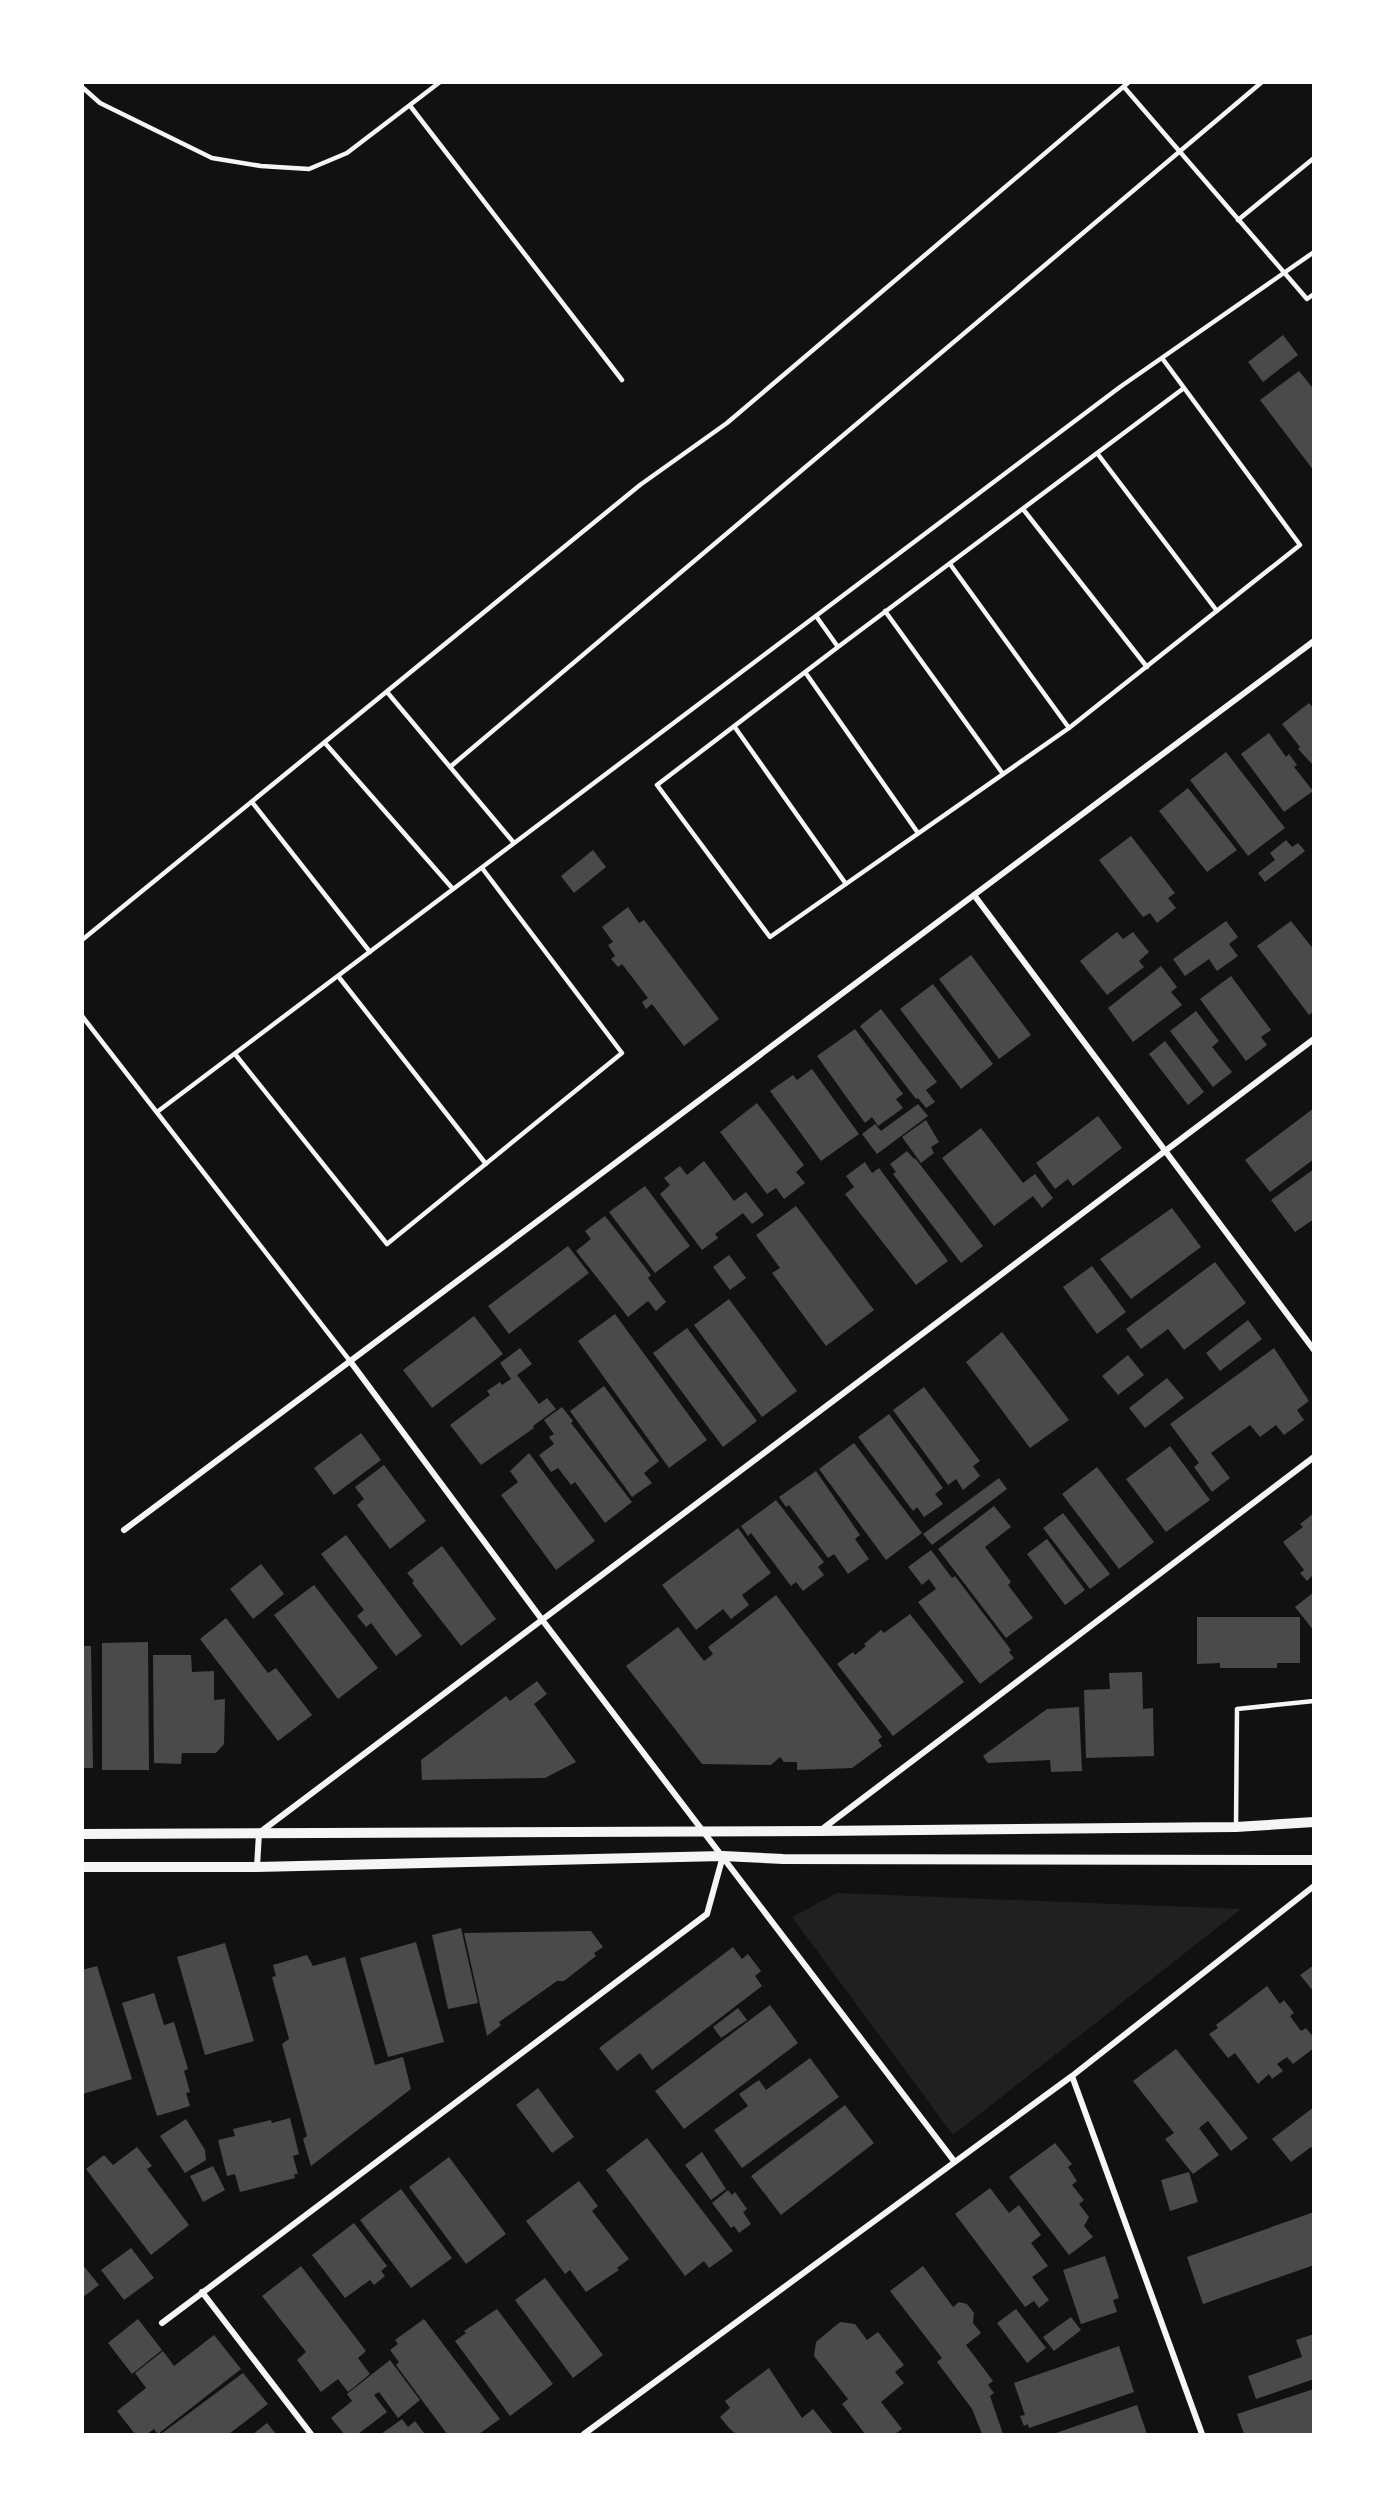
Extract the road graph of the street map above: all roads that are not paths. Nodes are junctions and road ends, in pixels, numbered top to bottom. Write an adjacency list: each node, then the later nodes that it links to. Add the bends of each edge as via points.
1 (440, 82): 6 (lane)
2 (1129, 82): 5 (lane)
3 (1262, 82): 7 (lane)
4 (82, 87): 6 (lane, via 100,103 212,158 309,169 347,153)
5 (1124, 87): 7 (lane); 26 (lane, via 727,423 640,485)
6 (411, 107): 14 (lane)
7 (1179, 151): 9 (lane); 30 (lane)
8 (1314, 158): 9 (lane)
9 (1238, 220): 11 (lane)
10 (1314, 252): 11 (lane)
11 (1283, 273): 12 (lane, via 1306,299); 13 (lane)
12 (1314, 294)
13 (1162, 358): 15 (lane); 21 (lane)
14 (622, 380)
15 (1184, 388): 16 (lane); 20 (lane, via 1300,545)
16 (1097, 453): 17 (lane); 20 (lane)
17 (1023, 509): 18 (lane); 24 (lane)
18 (950, 564): 19 (lane); 28 (lane)
19 (885, 611): 23 (lane); 31 (lane)
20 (1217, 611): 24 (lane)
21 (816, 616): 23 (lane); 34 (lane)
22 (1314, 641): 38 (street)
23 (838, 647): 25 (lane)
24 (1147, 667): 28 (lane)
25 (805, 672): 27 (lane); 33 (lane)
26 (387, 692): 29 (lane); 30 (lane)
27 (734, 726): 36 (lane); 36 (lane, via 657,785 771,937)
28 (1069, 728): 31 (lane)
29 (325, 743): 32 (lane); 37 (lane)
30 (450, 767): 34 (lane)
31 (1004, 774): 33 (lane)
32 (252, 802): 39 (lane); 40 (lane)
33 (918, 833): 36 (lane)
34 (514, 843): 35 (lane)
35 (482, 868): 37 (lane); 47 (lane, via 622,1053)
36 (846, 884)
37 (453, 889): 40 (lane)
38 (974, 895): 46 (street); 49 (street)
39 (82, 940)
40 (370, 952): 41 (lane)
41 (338, 976): 44 (lane); 47 (lane)
42 (82, 1016): 45 (lane)
43 (1314, 1039): 46 (street)
44 (235, 1054): 45 (lane); 47 (lane, via 387,1244)
45 (157, 1112): 49 (lane)
46 (1163, 1151): 48 (street); 52 (street)
47 (486, 1164)
48 (1314, 1350)
49 (350, 1361): 51 (street); 52 (street)
50 (1314, 1457): 57 (street)
51 (124, 1530)
52 (543, 1621): 56 (street); 58 (street)
53 (1314, 1701): 55 (lane, via 1237,1709)
54 (1314, 1822): 55 (street)
55 (1236, 1827): 57 (street)
56 (703, 1830): 57 (street); 58 (street); 60 (street)
57 (819, 1831)
58 (259, 1833): 59 (street); 63 (street)
59 (82, 1834)
60 (723, 1856): 61 (street); 63 (street); 66 (street); 67 (street, via 707,1914)
61 (1314, 1860)
62 (82, 1867): 63 (street)
63 (257, 1867)
64 (1314, 1886): 65 (street)
65 (1072, 2076): 66 (street); 71 (street)
66 (954, 2161): 70 (street)
67 (202, 2292): 68 (street); 69 (street)
68 (162, 2323)
69 (311, 2434)
70 (584, 2434)
71 (1202, 2434)

